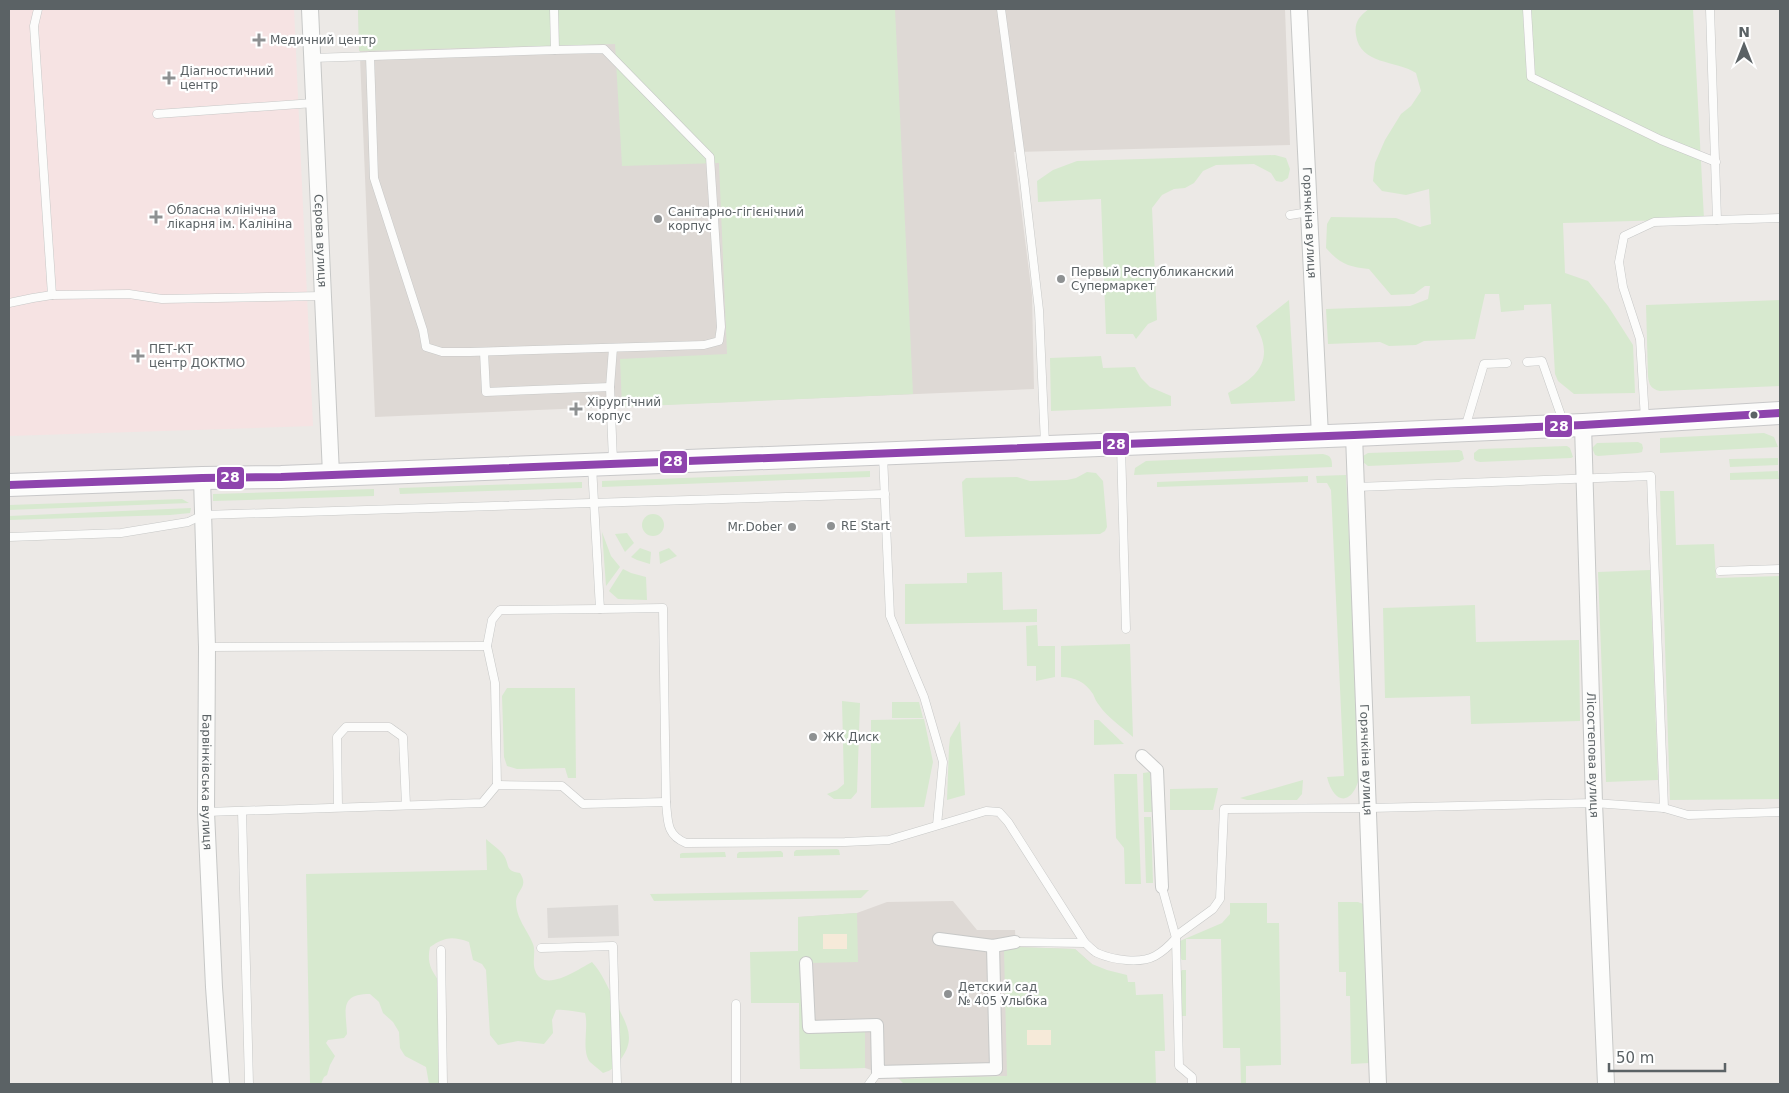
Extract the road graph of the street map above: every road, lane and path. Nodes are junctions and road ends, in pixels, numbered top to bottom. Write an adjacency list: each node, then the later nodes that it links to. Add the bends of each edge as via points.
1 (38, 9): 18 (lane, via 34,26)
2 (310, 9): 10 (street, Сєрова вулиця)
3 (554, 9): 8 (lane)
4 (1001, 9): 33 (lane, via 1039,310)
5 (1299, 9): 14 (street, Горячкіна вулиця)
6 (1527, 9): 13 (lane, via 1531,77 1661,140)
7 (1710, 9): 13 (lane)
8 (555, 50): 9 (lane); 21 (lane, via 604,49 710,157 721,327 719,341 704,345)
9 (370, 56): 10 (lane); 22 (lane, via 374,178 426,347 442,352)
10 (312, 58): 11 (street, Сєрова вулиця)
11 (314, 103): 12 (lane); 19 (street, Сєрова вулиця)
12 (157, 114)
13 (1716, 162): 17 (lane)
14 (1309, 212): 15 (lane); 31 (street, Горячкіна вулиця)
15 (1290, 215)
16 (1780, 218): 17 (lane)
17 (1717, 220): 27 (lane, via 1654,222 1624,236 1619,262 1623,287 1640,340)
18 (52, 295): 19 (lane, via 129,294 162,299); 20 (lane)
19 (323, 296): 36 (street, Сєрова вулиця)
20 (9, 303)
21 (613, 348): 22 (lane); 25 (lane)
22 (484, 352): 25 (lane, via 486,392)
23 (1527, 362): 28 (lane, via 1542,361)
24 (1508, 363): 29 (lane, via 1484,364)
25 (610, 387): 35 (lane)
26 (1780, 413): 27 (main road)
27 (1645, 421): 28 (main road)
28 (1574, 426): 29 (main road); 38 (street, Лісостепова вулиця)
29 (1465, 430): 30 (main road)
30 (1354, 435): 31 (main road); 40 (street, Горячкіна вулиця)
31 (1320, 436): 32 (main road)
32 (1121, 444): 33 (main road); 48 (lane)
33 (1046, 447): 34 (main road)
34 (883, 453): 35 (main road); 41 (lane)
35 (602, 464): 36 (main road); 42 (lane)
36 (331, 474): 37 (main road)
37 (202, 478): 39 (main road); 43 (street, Барвінківська вулиця)
38 (1584, 478): 40 (lane); 54 (street, Лісостепова вулиця); 58 (lane, via 1651,476)
39 (9, 485)
40 (1356, 487): 57 (street, Горячкіна вулиця)
41 (885, 494): 42 (lane); 62 (lane, via 890,616 924,697 943,762)
42 (594, 502): 43 (lane); 47 (lane)
43 (203, 514): 44 (lane, via 188,522 121,533); 50 (street, Барвінківська вулиця)
44 (9, 537)
45 (1780, 569): 46 (lane)
46 (1720, 571)
47 (600, 609): 49 (lane, via 500,610 492,620); 53 (lane, via 663,608)
48 (1126, 629)
49 (487, 646): 50 (lane); 52 (lane, via 495,683)
50 (207, 647): 60 (street, Барвінківська вулиця)
51 (1142, 756): 63 (street, via 1157,770)
52 (497, 785): 53 (lane, via 562,786 583,804); 55 (lane, via 482,803)
53 (666, 802): 62 (lane, via 669,829 678,840 686,843 889,840)
54 (1594, 803): 57 (lane); 58 (lane); 82 (street, Лісостепова вулиця)
55 (406, 805): 56 (lane); 56 (lane, via 404,736 389,727 346,728 336,737)
56 (338, 807): 59 (lane)
57 (1369, 808): 64 (lane, via 1224,809 1220,899 1213,909); 81 (street, Горячкіна вулиця)
58 (1664, 808): 61 (lane, via 1688,815)
59 (242, 811): 60 (lane); 75 (lane)
60 (206, 812): 74 (street, Барвінківська вулиця)
61 (1780, 812)
62 (937, 825): 67 (lane, via 986,811 998,812 1008,822)
63 (1162, 887): 64 (lane)
64 (1176, 937): 67 (lane, via 1166,950 1143,960 1114,958 1096,952); 80 (lane, via 1178,1066 1192,1077)
65 (939, 939): 68 (street)
66 (1015, 942): 67 (lane); 68 (street)
67 (1085, 942)
68 (993, 946): 73 (street, via 996,1069)
69 (541, 948): 77 (lane, via 613,946)
70 (441, 950): 76 (lane)
71 (806, 963): 73 (street, via 809,1027 877,1024)
72 (736, 1004): 78 (lane)
73 (878, 1072): 79 (lane)
74 (221, 1084)
75 (249, 1084)
76 (443, 1084)
77 (617, 1084)
78 (736, 1084)
79 (869, 1084)
80 (1192, 1084)
81 (1378, 1084)
82 (1606, 1084)

